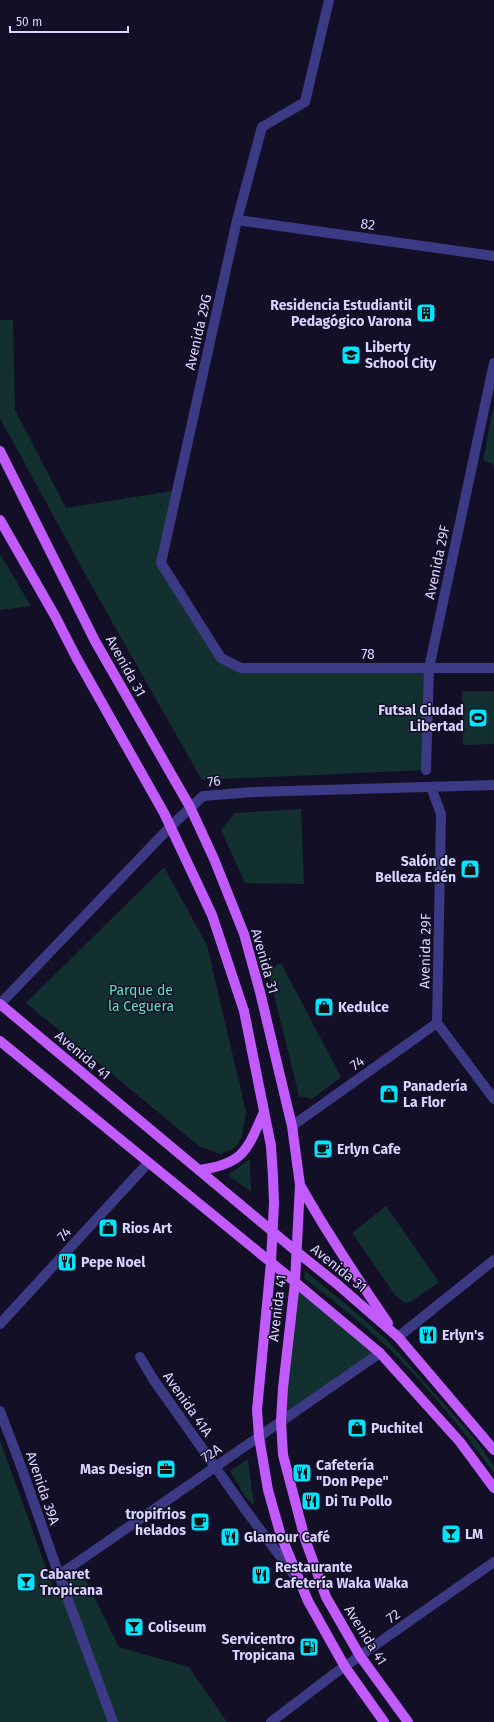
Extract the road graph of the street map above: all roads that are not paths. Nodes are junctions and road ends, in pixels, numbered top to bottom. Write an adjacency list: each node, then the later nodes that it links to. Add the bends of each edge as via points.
1 (329, 0): 2 (street, Avenida 29G, via 305,102 262,127)
2 (238, 220): 3 (street, 82); 7 (street, Avenida 29G, via 161,563 221,658)
3 (494, 256)
4 (494, 363): 8 (street, Avenida 29F)
5 (0, 451): 13 (main road, Avenida 31, via 95,641)
6 (0, 520): 14 (main road, via 56,616)
7 (241, 668): 8 (street, 78)
8 (429, 668): 9 (street, 78); 10 (street, Avenida 29F)
9 (494, 668)
10 (426, 770)
11 (494, 785): 12 (street, 76)
12 (431, 787): 13 (street, 76, via 253,792 203,796); 16 (street, Avenida 29F, via 441,814)
13 (190, 807): 14 (street, 76); 20 (main road, Avenida 31, via 244,934)
14 (170, 827): 15 (street, 76); 19 (main road, via 212,915 244,1011)
15 (0, 1004): 22 (main road, Avenida 41)
16 (437, 1023): 18 (street); 20 (street, 74)
17 (0, 1041): 21 (main road, Avenida 41)
18 (494, 1099)
19 (264, 1112): 22 (main road, via 249,1146 237,1160 217,1168); 24 (main road, via 271,1146)
20 (292, 1126): 23 (main road, Avenida 31)
21 (148, 1164): 27 (main road, Avenida 41); 29 (street, 74)
22 (199, 1170): 24 (main road, Avenida 41)
23 (300, 1185): 25 (main road, Avenida 31); 30 (main road, via 321,1223)
24 (273, 1230): 25 (main road, Avenida 41); 27 (main road)
25 (297, 1252): 28 (main road, Avenida 41); 30 (main road, Avenida 31)
26 (494, 1260): 30 (street)
27 (271, 1262): 28 (main road); 35 (main road, Avenida 41, via 257,1410)
28 (295, 1282): 31 (main road); 34 (main road, Avenida 41)
29 (0, 1324)
30 (398, 1337): 36 (main road, Avenida 31)
31 (380, 1353): 34 (street, 72A); 38 (main road, via 460,1442)
32 (140, 1357): 37 (street, Avenida 41A)
33 (0, 1411): 40 (street, Avenida 39A)
34 (281, 1421): 35 (street, 72A); 42 (main road, Avenida 41, via 283,1455 305,1538 326,1597)
35 (259, 1437): 37 (street, 72A); 41 (main road, Avenida 41, via 268,1490 281,1536)
36 (494, 1450)
37 (215, 1467): 40 (street, 72A); 41 (street, Avenida 41A)
38 (494, 1488)
39 (494, 1562): 42 (street, 72)
40 (59, 1575): 44 (street, Avenida 39A)
41 (300, 1582): 43 (main road, Avenida 41)
42 (360, 1656): 43 (street, 72); 47 (main road, Avenida 41)
43 (345, 1667): 45 (street, 72); 46 (main road, Avenida 41)
44 (113, 1722)
45 (271, 1722)
46 (384, 1722)
47 (408, 1722)

